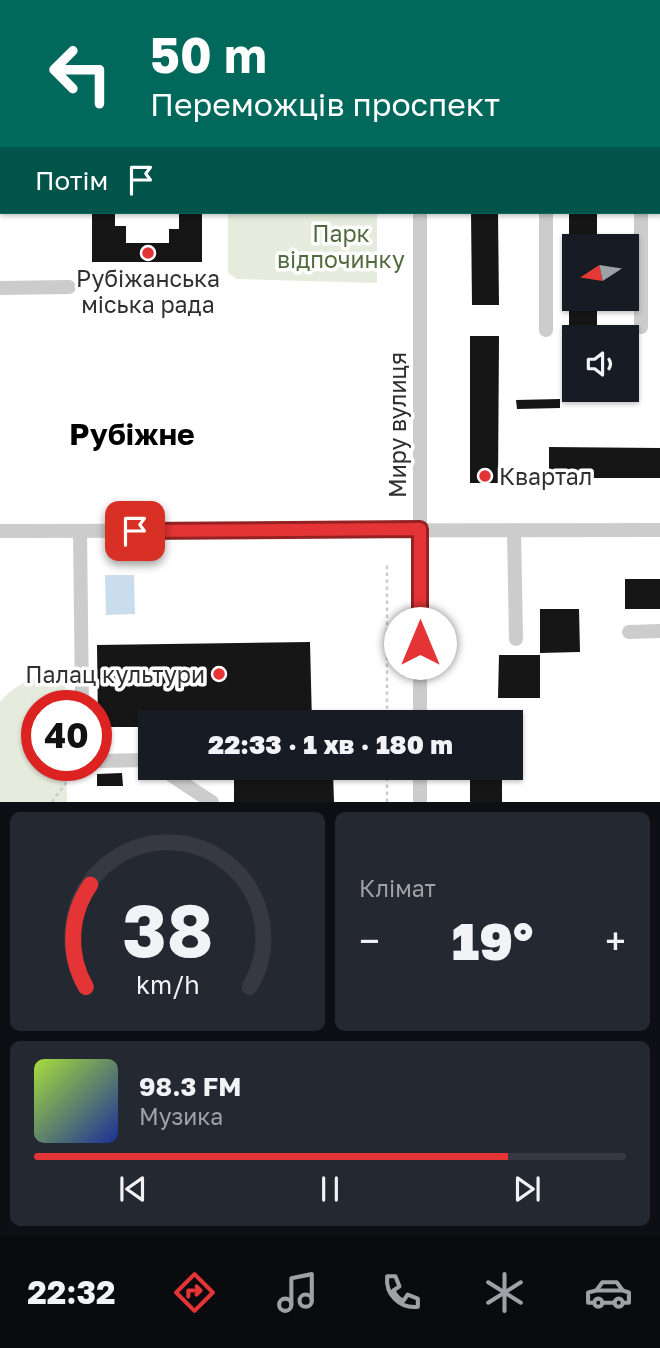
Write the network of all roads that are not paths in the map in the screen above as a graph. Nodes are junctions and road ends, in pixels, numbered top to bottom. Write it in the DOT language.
graph roads {
  1 [pos="419,214"];
  2 [pos="546,214"];
  3 [pos="641,214"];
  4 [pos="69,287"];
  5 [pos="0,288"];
  6 [pos="640,327"];
  7 [pos="546,330"];
  8 [pos="420,529"];
  9 [pos="514,530"];
  10 [pos="660,530"];
  11 [pos="0,531"];
  12 [pos="80,531"];
  13 [pos="660,631"];
  14 [pos="629,632"];
  15 [pos="516,639"];
  16 [pos="82,690"];
  17 [pos="420,710"];
  18 [pos="138,760"];
  19 [pos="112,761"];
  20 [pos="178,780"];
  21 [pos="420,780"];
  22 [pos="212,802"];
  23 [pos="420,802"];
  1 -- 8 [label="street, Миру вулиця"];
  2 -- 7 [label="street"];
  3 -- 6 [label="street"];
  4 -- 5 [label="street"];
  8 -- 9 [label="street"];
  8 -- 12 [label="street"];
  8 -- 17 [label="street, Миру вулиця"];
  9 -- 10 [label="street"];
  9 -- 15 [label="street"];
  11 -- 12 [label="street"];
  12 -- 16 [label="street"];
  13 -- 14 [label="street"];
  18 -- 19 [label="street"];
  20 -- 22 [label="street"];
  21 -- 23 [label="street"];
}
